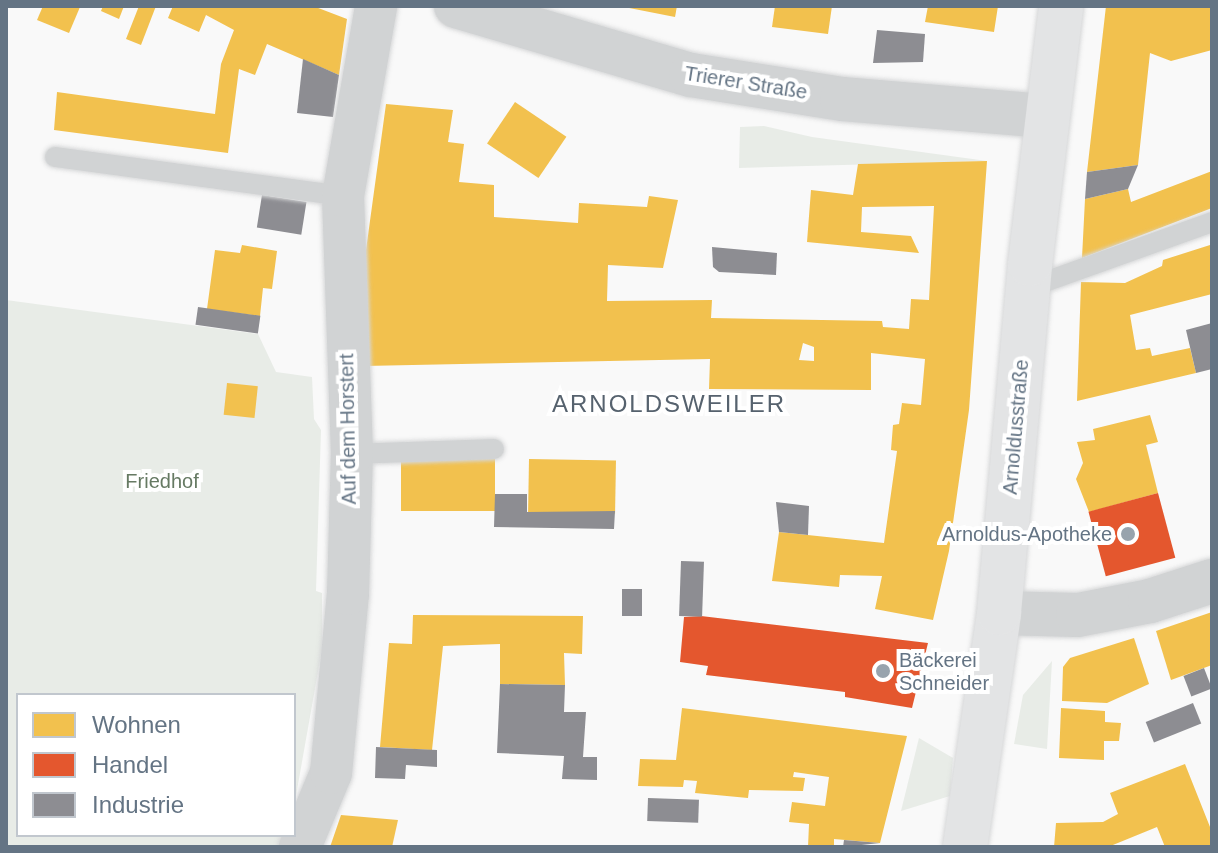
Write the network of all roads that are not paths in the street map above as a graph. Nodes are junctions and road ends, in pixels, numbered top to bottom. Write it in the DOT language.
graph roads {
  1 [pos="376,6"];
  2 [pos="456,6"];
  3 [pos="1061,6"];
  4 [pos="1046,116"];
  5 [pos="55,157"];
  6 [pos="343,196"];
  7 [pos="1212,222"];
  8 [pos="1028,288"];
  9 [pos="494,449"];
  10 [pos="352,454"];
  11 [pos="1212,581"];
  12 [pos="999,613"];
  13 [pos="300,847"];
  14 [pos="965,847"];
  1 -- 6 [label="street, Auf dem Horstert"];
  2 -- 4 [label="street, Trierer Straße"];
  3 -- 4 [label="main road, Arnoldusstraße"];
  4 -- 8 [label="main road, Arnoldusstraße"];
  5 -- 6 [label="lane"];
  6 -- 10 [label="street, Auf dem Horstert"];
  7 -- 8 [label="lane"];
  8 -- 12 [label="main road, Arnoldusstraße"];
  9 -- 10 [label="lane"];
  10 -- 13 [label="street, Auf dem Horstert"];
  11 -- 12 [label="street"];
  12 -- 14 [label="main road, Arnoldusstraße"];
}
